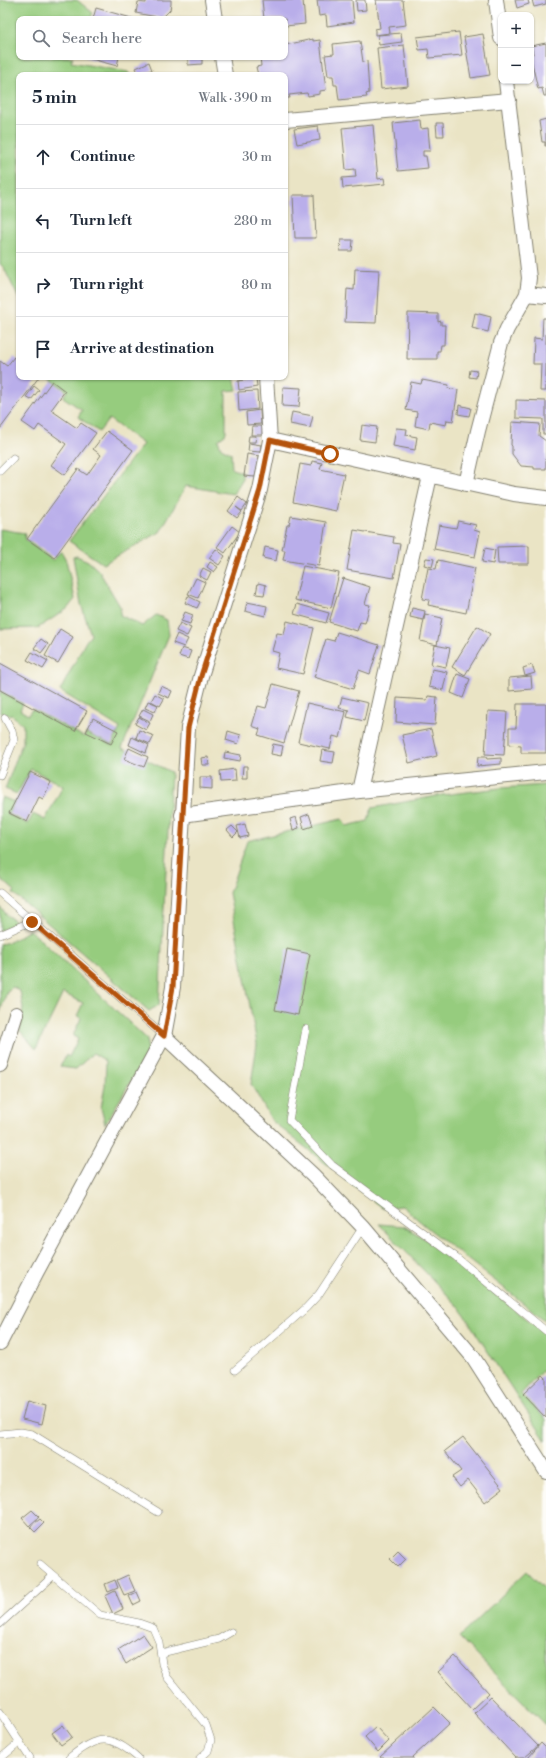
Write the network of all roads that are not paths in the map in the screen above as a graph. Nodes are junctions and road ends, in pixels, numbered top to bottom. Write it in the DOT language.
graph roads {
  1 [pos="212,0"];
  2 [pos="496,0"];
  3 [pos="498,15"];
  4 [pos="215,16"];
  5 [pos="222,60"];
  6 [pos="224,72"];
  7 [pos="506,84"];
  8 [pos="509,100"];
  9 [pos="288,120"];
  10 [pos="527,294"];
  11 [pos="546,296"];
  12 [pos="266,380"];
  13 [pos="270,440"];
  14 [pos="13,458"];
  15 [pos="0,471"];
  16 [pos="430,476"];
  17 [pos="466,484"];
  18 [pos="546,498"];
  19 [pos="5,718"];
  20 [pos="546,772"];
  21 [pos="0,775"];
  22 [pos="359,792"];
  23 [pos="182,815"];
  24 [pos="0,893"];
  25 [pos="32,922"];
  26 [pos="0,935"];
  27 [pos="16,1014"];
  28 [pos="306,1029"];
  29 [pos="164,1036"];
  30 [pos="0,1065"];
  31 [pos="363,1227"];
  32 [pos="546,1331"];
  33 [pos="0,1343"];
  34 [pos="235,1370"];
  35 [pos="0,1434"];
  36 [pos="546,1471"];
  37 [pos="158,1512"];
  38 [pos="40,1564"];
  39 [pos="53,1576"];
  40 [pos="0,1624"];
  41 [pos="231,1632"];
  42 [pos="161,1653"];
  43 [pos="0,1712"];
  44 [pos="20,1742"];
  45 [pos="1,1758"];
  46 [pos="30,1758"];
  47 [pos="69,1758"];
  48 [pos="138,1758"];
  49 [pos="200,1758"];
  1 -- 4 [label="street"];
  2 -- 3 [label="street"];
  5 -- 6 [label="street"];
  7 -- 8 [label="street"];
  8 -- 9 [label="street"];
  8 -- 10 [label="street"];
  10 -- 11 [label="street"];
  10 -- 17 [label="street"];
  12 -- 13 [label="street"];
  13 -- 16 [label="street"];
  13 -- 23 [label="street"];
  14 -- 15 [label="lane"];
  16 -- 17 [label="street"];
  16 -- 22 [label="street"];
  17 -- 18 [label="street"];
  19 -- 21 [label="lane"];
  20 -- 22 [label="street"];
  22 -- 23 [label="street"];
  23 -- 29 [label="street"];
  24 -- 25 [label="lane"];
  25 -- 26 [label="lane"];
  25 -- 29 [label="lane"];
  27 -- 30 [label="street"];
  28 -- 32 [label="lane"];
  29 -- 31 [label="street"];
  29 -- 33 [label="street"];
  31 -- 34 [label="lane"];
  31 -- 36 [label="street"];
  35 -- 37 [label="lane"];
  38 -- 39 [label="lane"];
  39 -- 40 [label="lane"];
  39 -- 42 [label="lane"];
  41 -- 42 [label="lane"];
  42 -- 49 [label="lane"];
  43 -- 44 [label="lane"];
  44 -- 45 [label="lane"];
  44 -- 46 [label="lane"];
  47 -- 48 [label="lane"];
}
